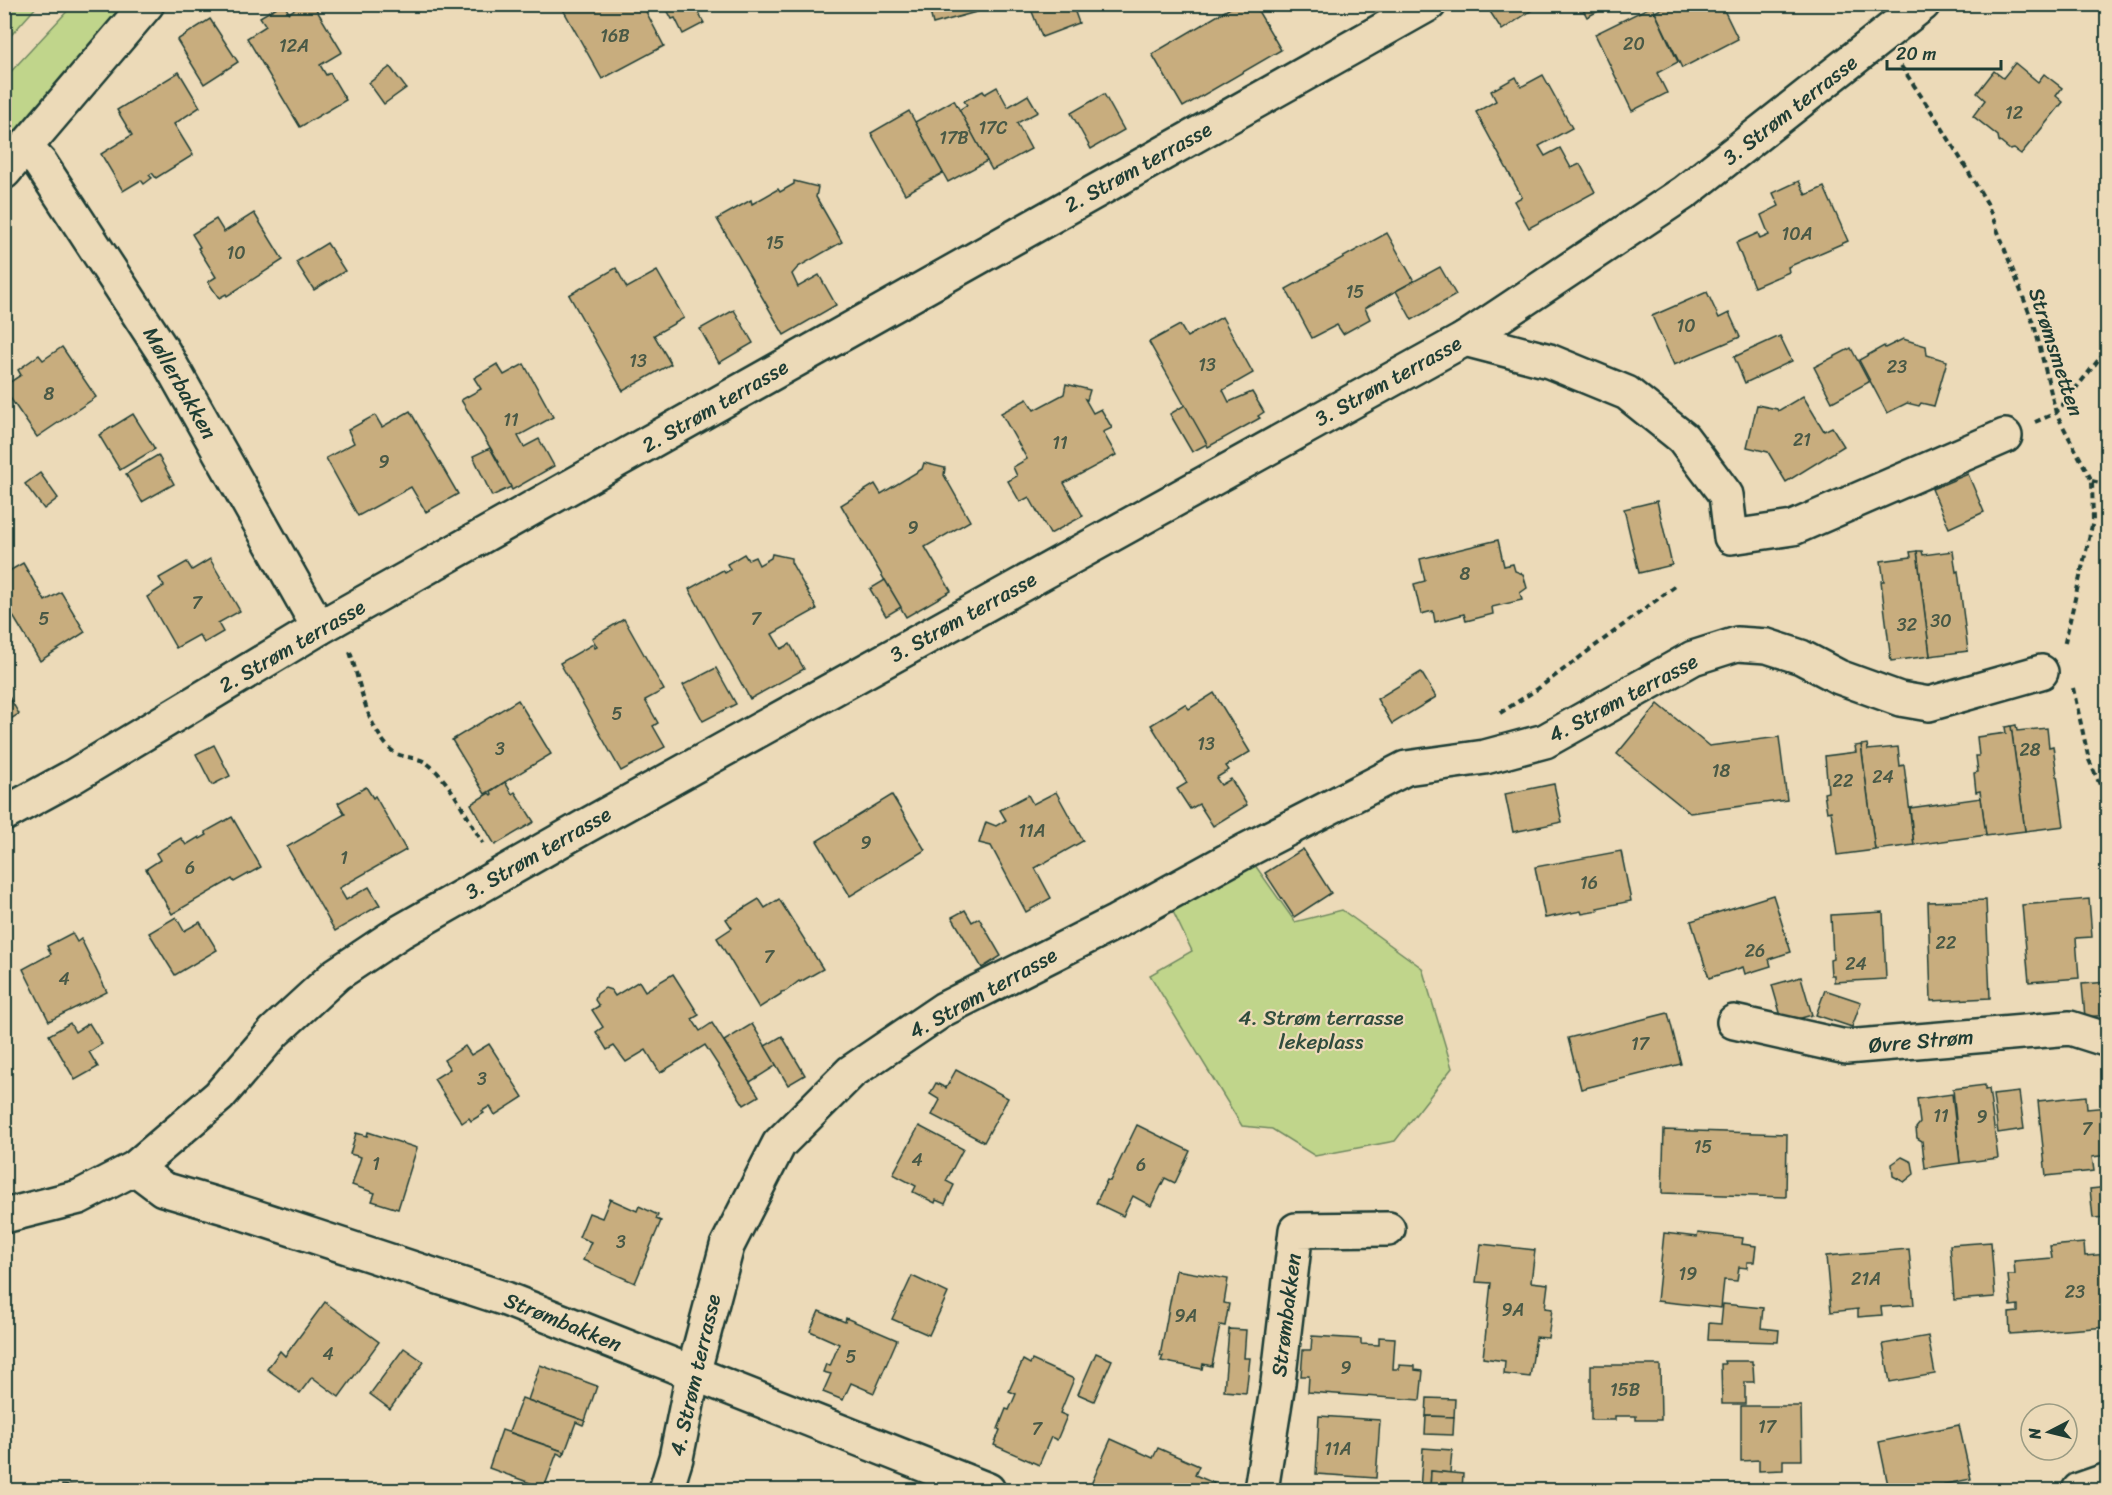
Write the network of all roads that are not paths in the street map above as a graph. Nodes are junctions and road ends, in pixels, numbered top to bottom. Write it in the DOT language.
graph roads {
  1 [pos="147,4"];
  2 [pos="1429,4"];
  3 [pos="1923,4"];
  4 [pos="26,148"];
  5 [pos="4,172"];
  6 [pos="1465,339"];
  7 [pos="2005,436"];
  8 [pos="319,628"];
  9 [pos="2060,670"];
  10 [pos="4,814"];
  11 [pos="1734,1022"];
  12 [pos="2108,1040"];
  13 [pos="135,1168"];
  14 [pos="4,1216"];
  15 [pos="1388,1229"];
  16 [pos="693,1374"];
  17 [pos="2108,1480"];
  18 [pos="666,1491"];
  19 [pos="988,1491"];
  20 [pos="1261,1491"];
  21 [pos="2079,1491"];
  1 -- 4 [label="street"];
  2 -- 8 [label="street, 2. Strøm terrasse"];
  3 -- 6 [label="street, 3. Strøm terrasse"];
  4 -- 5 [label="street"];
  4 -- 8 [label="street, Møllerbakken"];
  6 -- 7 [label="street"];
  6 -- 13 [label="street, 3. Strøm terrasse"];
  8 -- 10 [label="street, 2. Strøm terrasse"];
  9 -- 16 [label="street, 4. Strøm terrasse"];
  11 -- 12 [label="street, Øvre Strøm"];
  13 -- 14 [label="street, 3. Strøm terrasse"];
  13 -- 16 [label="street, Strømbakken"];
  15 -- 20 [label="street, Strømbakken"];
  16 -- 18 [label="street, 4. Strøm terrasse"];
  16 -- 19 [label="street, Strømbakken"];
  17 -- 21 [label="street"];
}
